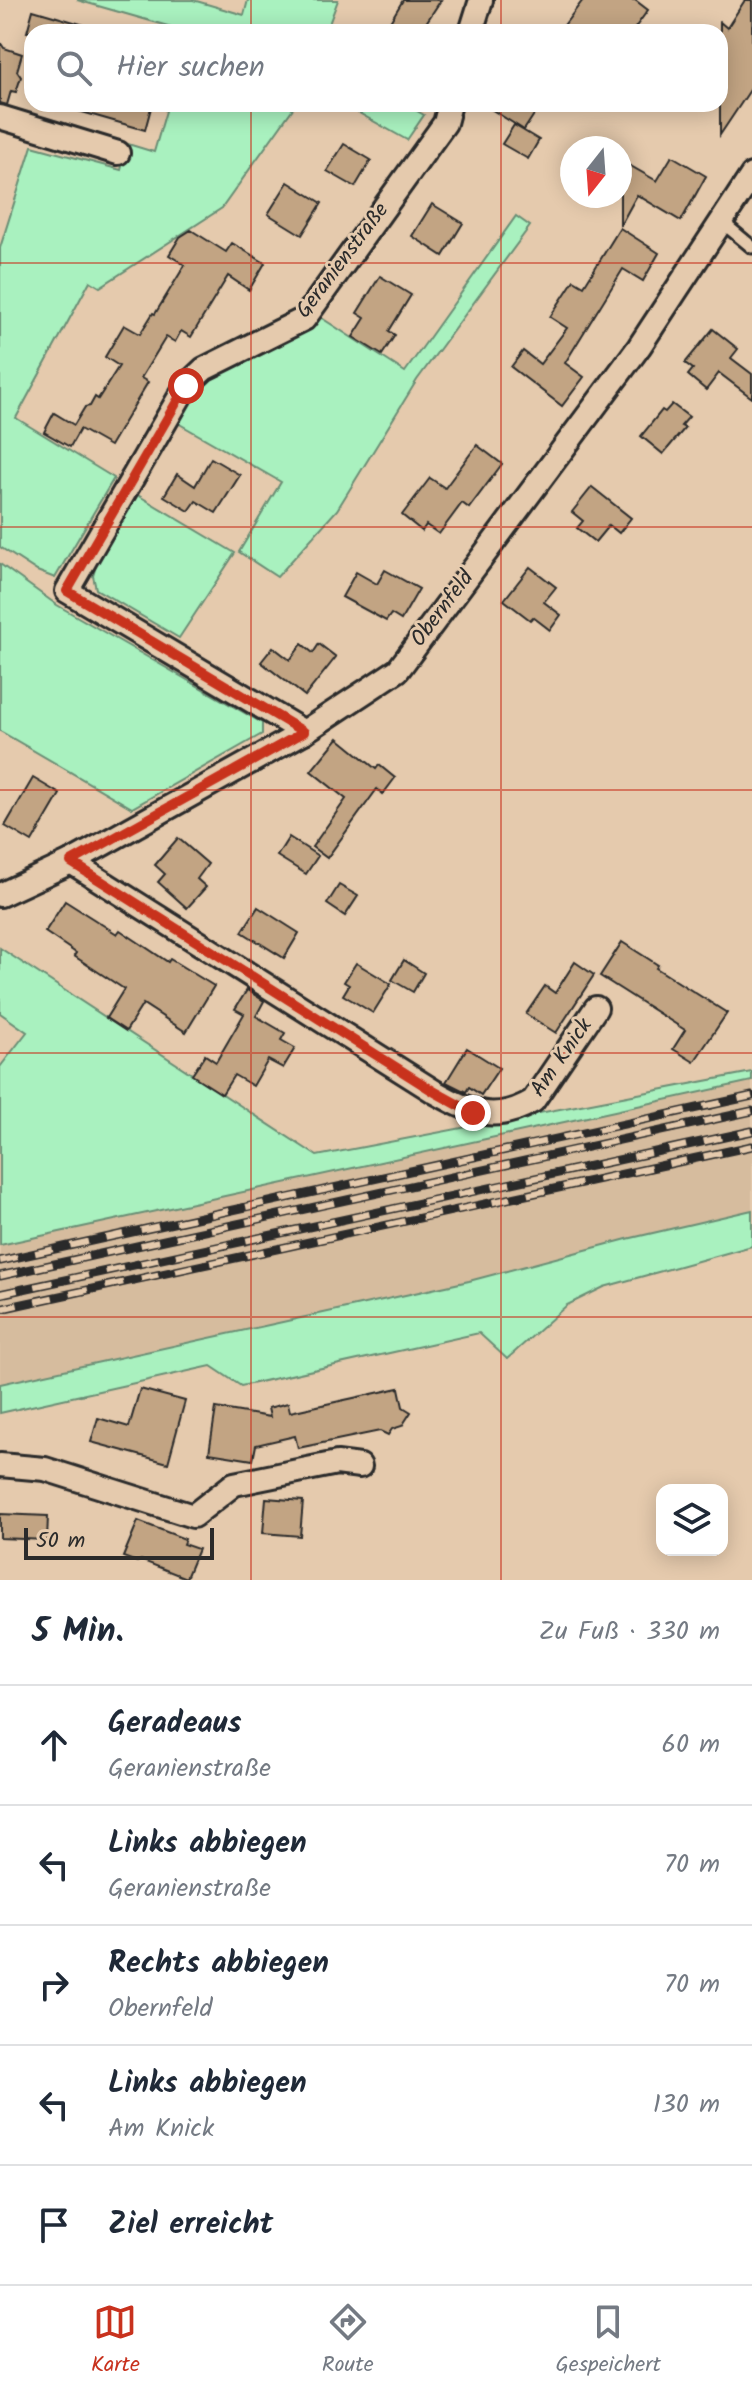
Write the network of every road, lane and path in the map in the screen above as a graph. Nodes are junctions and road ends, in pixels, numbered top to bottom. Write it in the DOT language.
graph roads {
  1 [pos="481,0"];
  2 [pos="474,24"];
  3 [pos="448,112"];
  4 [pos="0,117"];
  5 [pos="118,153"];
  6 [pos="752,175"];
  7 [pos="722,222"];
  8 [pos="752,247"];
  9 [pos="304,732"];
  10 [pos="71,862"];
  11 [pos="0,895"];
  12 [pos="596,1008"];
  13 [pos="0,1465"];
  14 [pos="360,1466"];
  1 -- 2 [label="street"];
  3 -- 9 [label="street, Geranienstraße"];
  4 -- 5 [label="street"];
  6 -- 7 [label="street, Obernfeld"];
  7 -- 8 [label="lane"];
  7 -- 9 [label="street, Obernfeld"];
  9 -- 10 [label="street, Obernfeld"];
  10 -- 11 [label="street, Obernfeld"];
  10 -- 12 [label="street, Am Knick"];
  13 -- 14 [label="street"];
}
